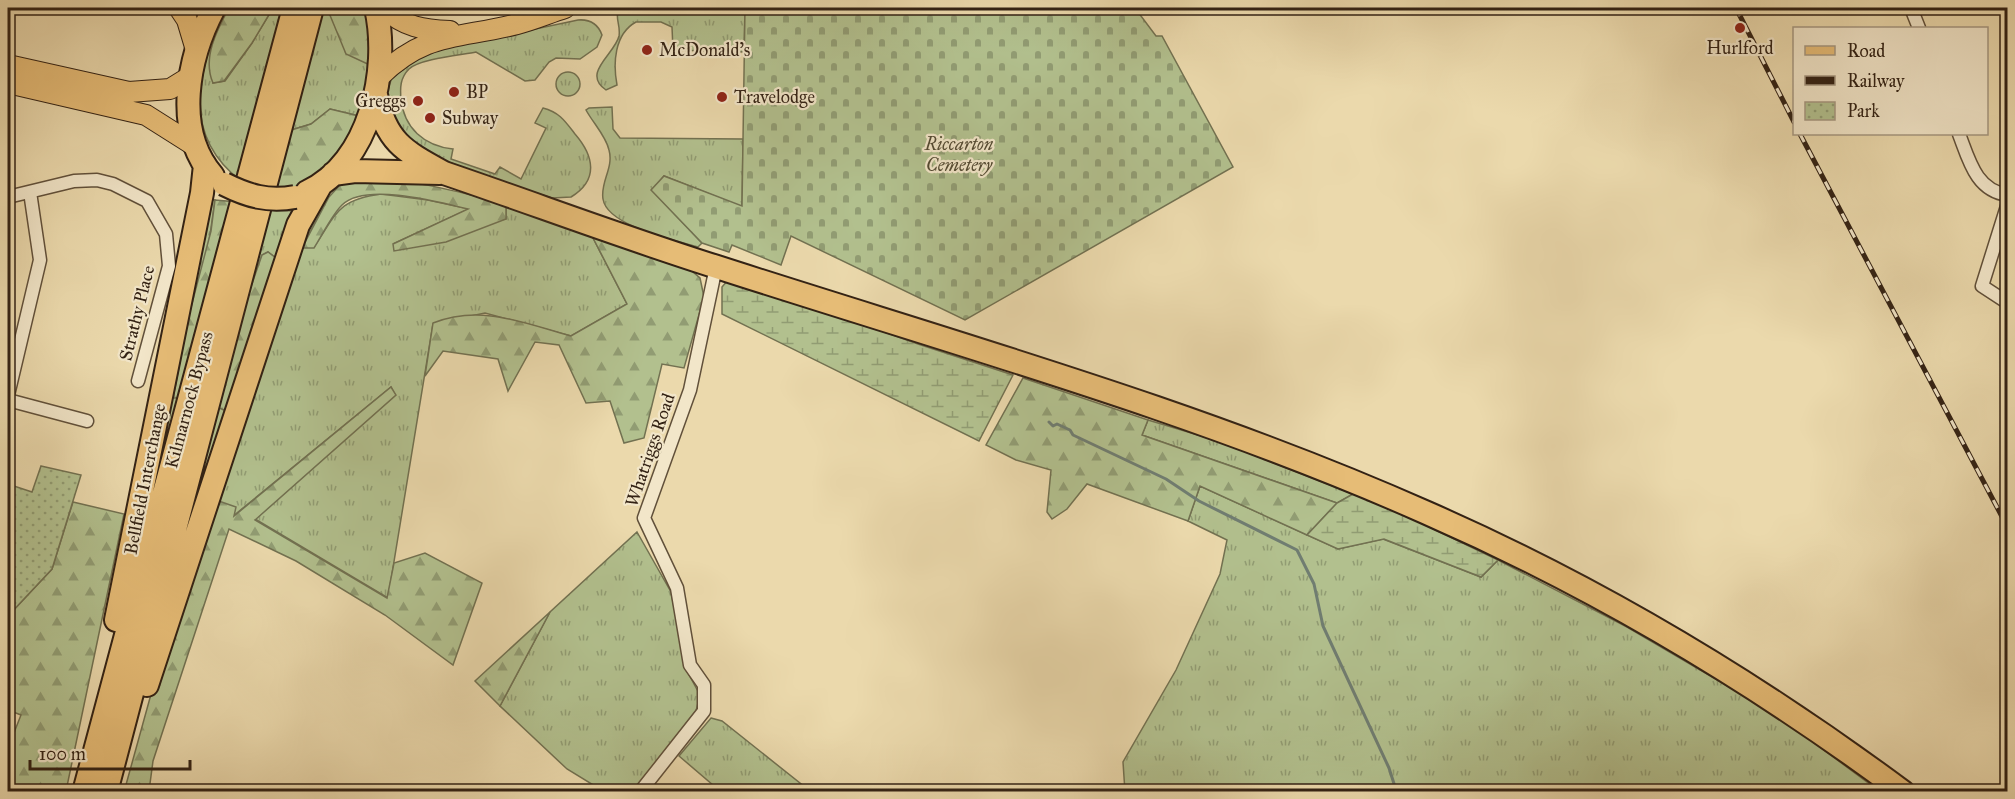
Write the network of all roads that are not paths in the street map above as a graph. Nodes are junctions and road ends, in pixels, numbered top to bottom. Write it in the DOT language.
graph roads {
  1 [pos="179,8"];
  2 [pos="214,8"];
  3 [pos="294,8"];
  4 [pos="312,8"];
  5 [pos="376,8"];
  6 [pos="384,8"];
  7 [pos="566,8"];
  8 [pos="1911,8"];
  9 [pos="1919,27"];
  10 [pos="473,31"];
  11 [pos="196,50"];
  12 [pos="8,66"];
  13 [pos="191,76"];
  14 [pos="8,83"];
  15 [pos="378,86"];
  16 [pos="1959,135"];
  17 [pos="200,155"];
  18 [pos="444,174"];
  19 [pos="327,180"];
  20 [pos="30,192"];
  21 [pos="2007,195"];
  22 [pos="8,197"];
  23 [pos="2007,203"];
  24 [pos="716,267"];
  25 [pos="2007,303"];
  26 [pos="138,381"];
  27 [pos="8,395"];
  28 [pos="8,400"];
  29 [pos="87,421"];
  30 [pos="82,792"];
  31 [pos="106,792"];
  32 [pos="112,792"];
  33 [pos="640,792"];
  34 [pos="1903,792"];
  1 -- 11 [label="main road"];
  2 -- 11 [label="highway, Bellfield Interchange"];
  3 -- 30 [label="highway, Kilmarnock Bypass"];
  4 -- 31 [label="highway, Kilmarnock Bypass"];
  5 -- 15 [label="highway"];
  6 -- 10 [label="main road"];
  7 -- 10 [label="main road"];
  8 -- 9 [label="street"];
  10 -- 15 [label="main road"];
  11 -- 13 [label="highway, Bellfield Interchange"];
  12 -- 13 [label="main road"];
  13 -- 17 [label="highway, Bellfield Interchange"];
  14 -- 17 [label="main road"];
  15 -- 18 [label="highway"];
  15 -- 19 [label="highway"];
  16 -- 21 [label="street"];
  17 -- 19 [label="highway, bridge"];
  17 -- 30 [label="highway, Bellfield Interchange"];
  18 -- 19 [label="highway"];
  18 -- 24 [label="highway"];
  19 -- 32 [label="highway"];
  20 -- 22 [label="street, Strathy Place"];
  20 -- 26 [label="street, Strathy Place"];
  20 -- 27 [label="street"];
  23 -- 25 [label="street"];
  24 -- 33 [label="street, Whatriggs Road"];
  24 -- 34 [label="highway"];
  28 -- 29 [label="street"];
}
